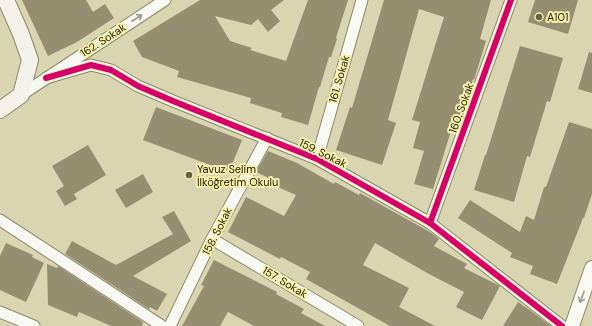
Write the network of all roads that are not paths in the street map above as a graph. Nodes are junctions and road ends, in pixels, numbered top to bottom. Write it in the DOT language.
graph roads {
  1 [pos="6,0"];
  2 [pos="165,0"];
  3 [pos="362,0"];
  4 [pos="511,0"];
  5 [pos="46,78"];
  6 [pos="21,95"];
  7 [pos="0,110"];
  8 [pos="267,138"];
  9 [pos="317,159"];
  10 [pos="0,220"];
  11 [pos="430,223"];
  12 [pos="212,239"];
  13 [pos="592,268"];
  14 [pos="0,312"];
  15 [pos="34,326"];
  16 [pos="162,326"];
  17 [pos="170,326"];
  18 [pos="358,326"];
  19 [pos="562,326"];
  20 [pos="572,326"];
  1 -- 6 [label="main road"];
  5 -- 2 [label="street, 162. Sokak, one-way"];
  3 -- 9 [label="street, 161. Sokak"];
  4 -- 11 [label="street, 160. Sokak"];
  5 -- 6 [label="street, 162. Sokak"];
  5 -- 8 [label="street, 159. Sokak"];
  6 -- 7 [label="main road"];
  8 -- 9 [label="street, 159. Sokak"];
  8 -- 12 [label="street, 158. Sokak"];
  9 -- 11 [label="street, 159. Sokak"];
  10 -- 16 [label="street"];
  11 -- 19 [label="street, 159. Sokak"];
  12 -- 17 [label="street, 158. Sokak"];
  12 -- 18 [label="street, 157. Sokak"];
  13 -- 20 [label="street, one-way"];
  14 -- 15 [label="street"];
}
